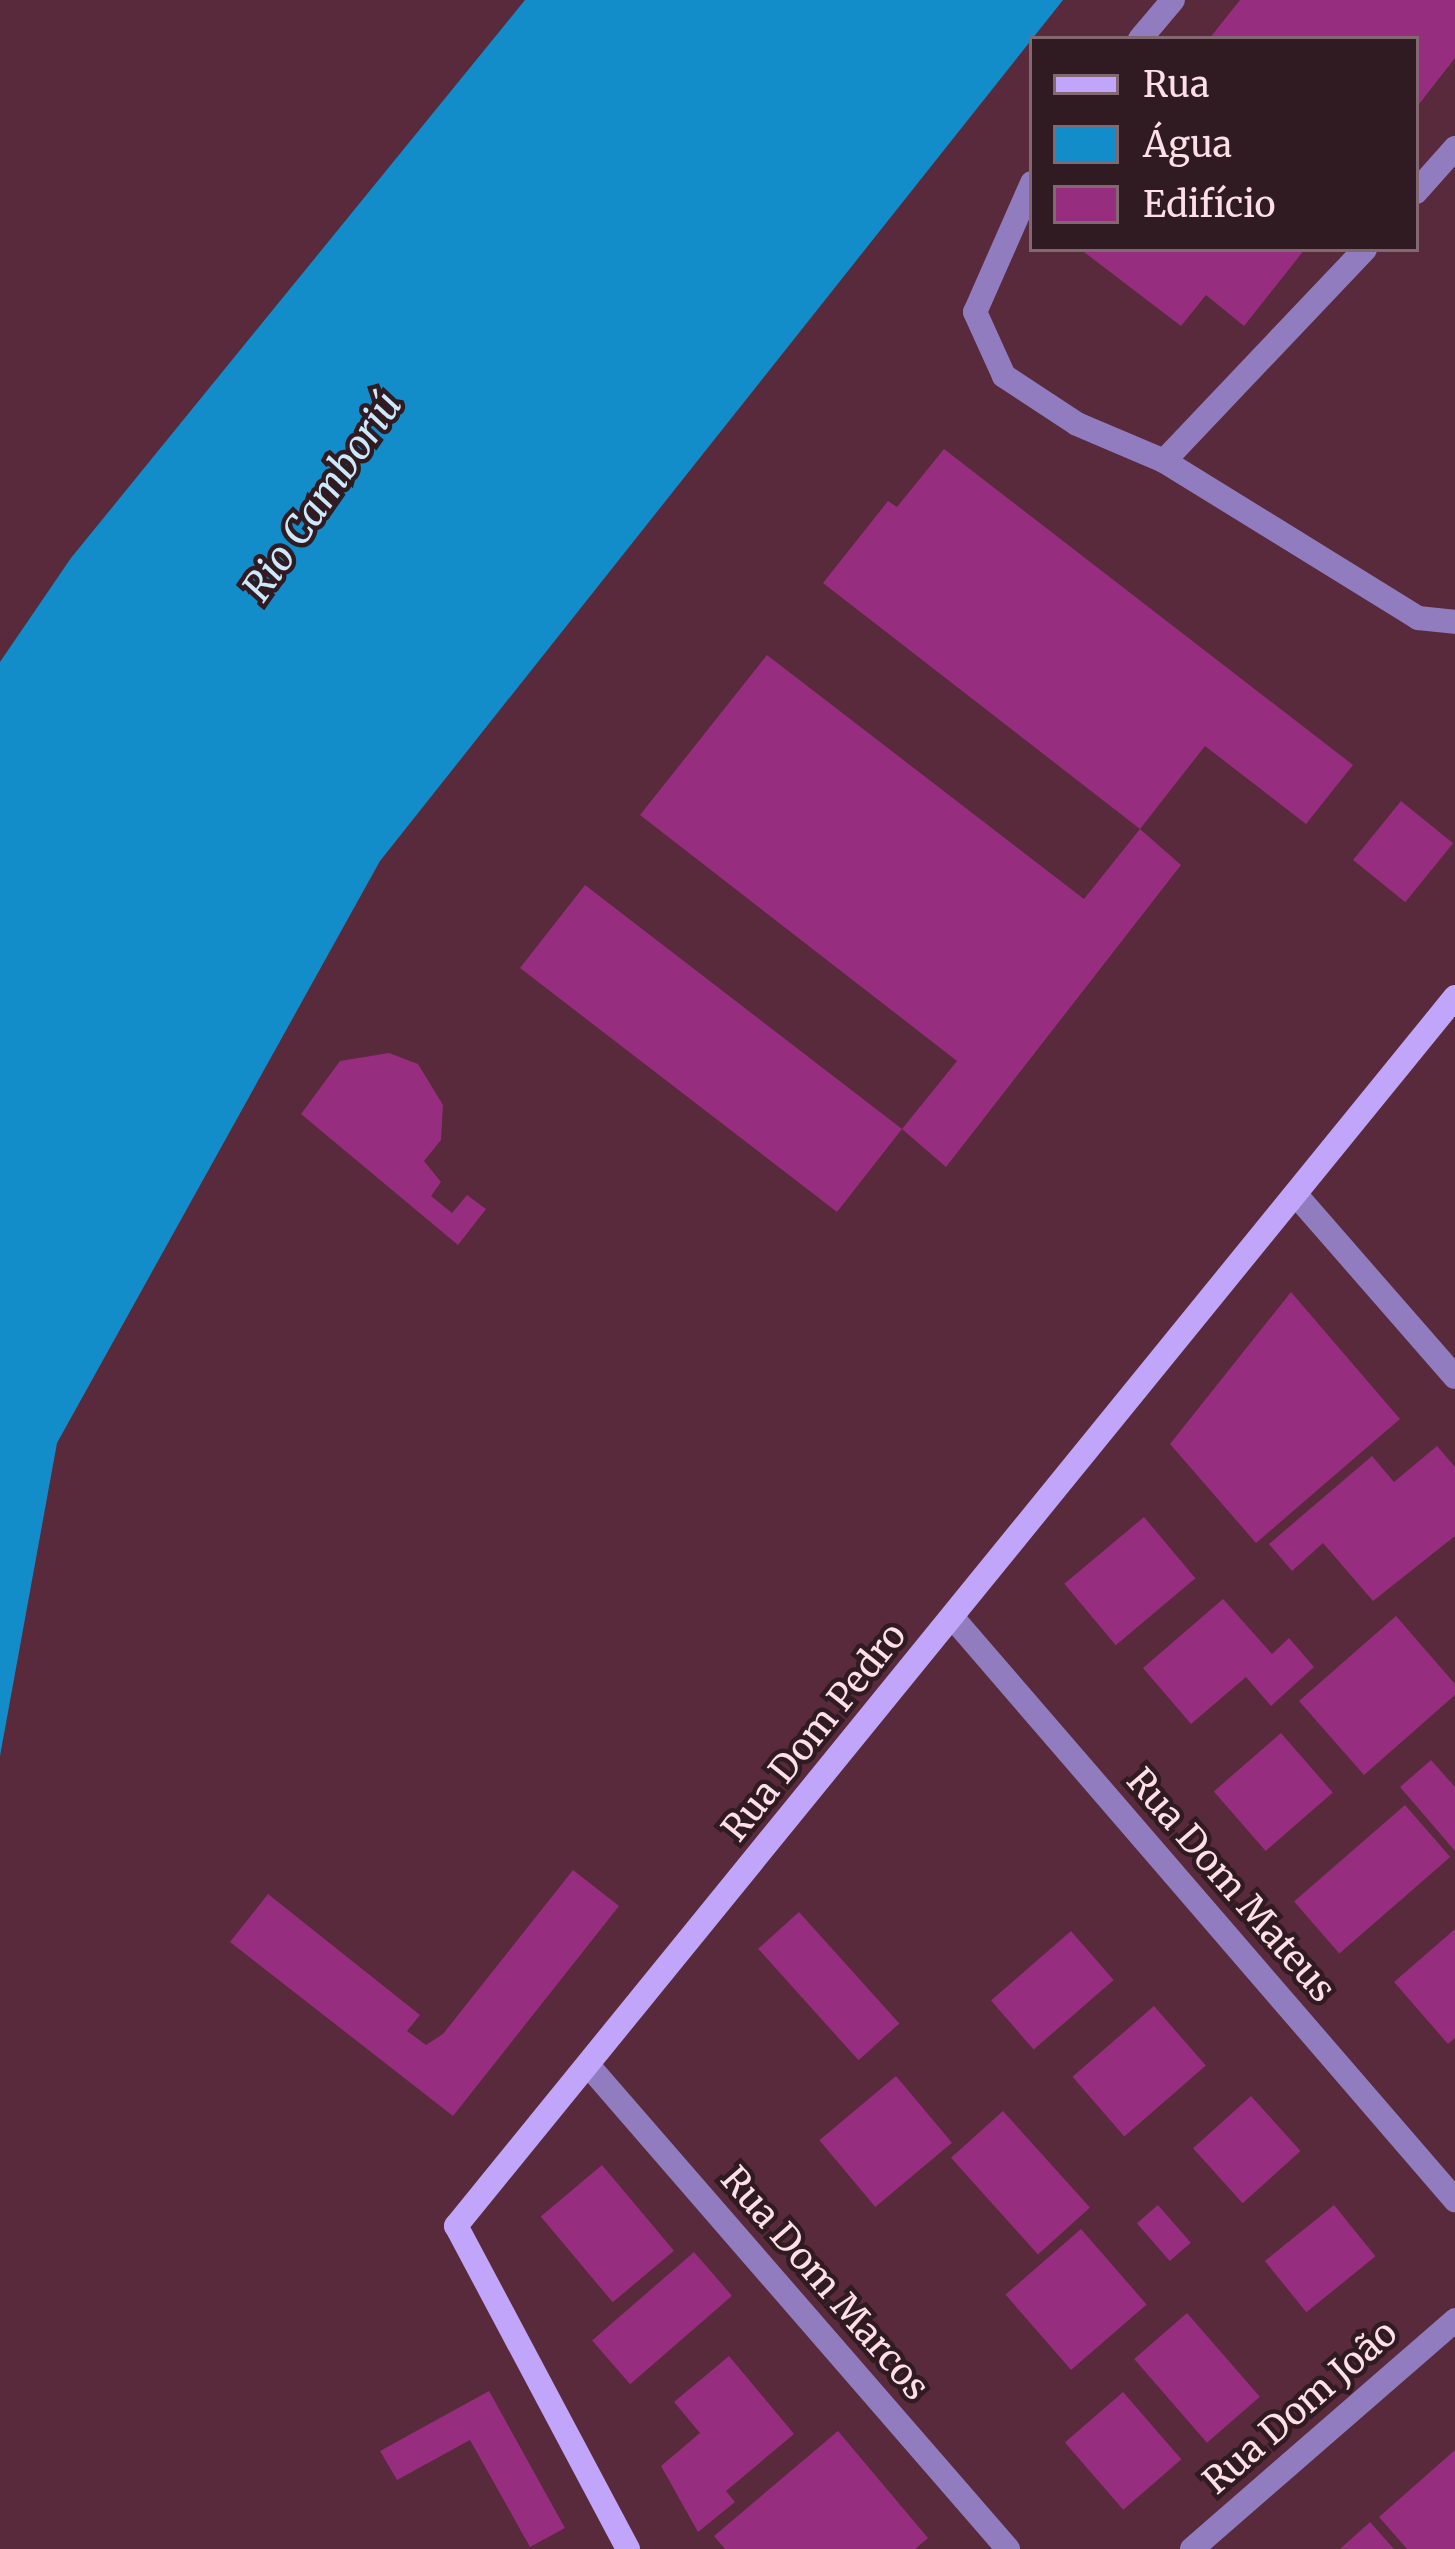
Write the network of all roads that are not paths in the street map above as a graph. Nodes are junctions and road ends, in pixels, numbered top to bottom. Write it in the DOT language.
graph roads {
  1 [pos="1174,0"];
  2 [pos="1143,36"];
  3 [pos="1455,148"];
  4 [pos="1419,189"];
  5 [pos="1029,190"];
  6 [pos="1362,252"];
  7 [pos="1164,461"];
  8 [pos="1455,622"];
  9 [pos="1455,997"];
  10 [pos="1298,1196"];
  11 [pos="1455,1376"];
  12 [pos="953,1618"];
  13 [pos="588,2065"];
  14 [pos="1455,2200"];
  15 [pos="1455,2320"];
  16 [pos="628,2549"];
  17 [pos="1008,2549"];
  18 [pos="1192,2549"];
  1 -- 2 [label="street"];
  3 -- 4 [label="street"];
  5 -- 7 [label="street"];
  6 -- 7 [label="street"];
  7 -- 8 [label="street"];
  9 -- 10 [label="street, Rua Dom Pedro"];
  10 -- 11 [label="street"];
  10 -- 12 [label="street, Rua Dom Pedro"];
  12 -- 13 [label="street, Rua Dom Pedro"];
  12 -- 14 [label="street, Rua Dom Mateus"];
  13 -- 16 [label="street, Rua Dom Pedro"];
  13 -- 17 [label="street, Rua Dom Marcos"];
  15 -- 18 [label="street, Rua Dom João"];
}
